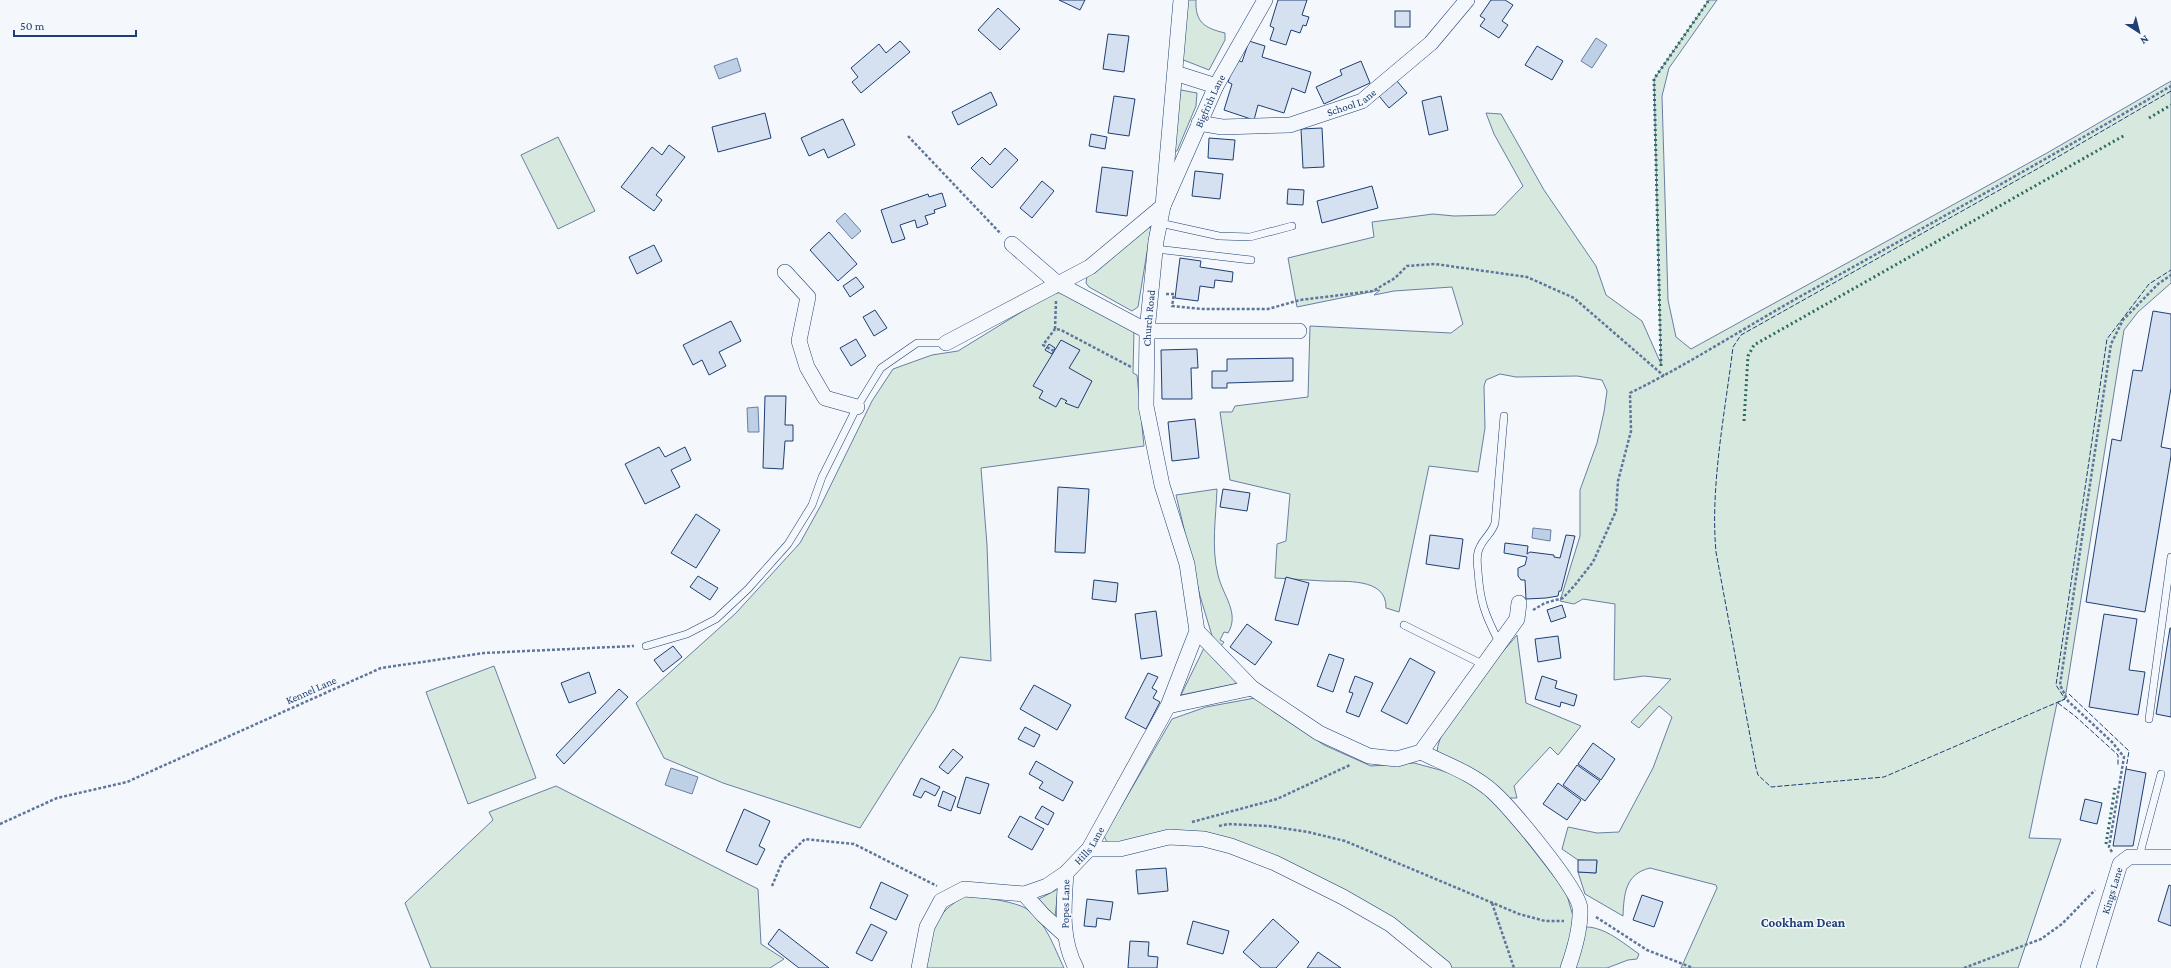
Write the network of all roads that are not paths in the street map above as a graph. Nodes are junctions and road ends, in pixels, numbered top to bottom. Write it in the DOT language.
graph roads {
  1 [pos="1180,0"];
  2 [pos="1265,0"];
  3 [pos="1467,0"];
  4 [pos="1175,73"];
  5 [pos="1216,86"];
  6 [pos="1199,123"];
  7 [pos="1163,206"];
  8 [pos="1160,224"];
  9 [pos="1292,226"];
  10 [pos="1012,244"];
  11 [pos="1156,249"];
  12 [pos="1251,260"];
  13 [pos="785,272"];
  14 [pos="1057,283"];
  15 [pos="1147,331"];
  16 [pos="1299,331"];
  17 [pos="946,343"];
  18 [pos="858,407"];
  19 [pos="1504,416"];
  20 [pos="2171,557"];
  21 [pos="1519,603"];
  22 [pos="1404,625"];
  23 [pos="1197,631"];
  24 [pos="1500,642"];
  25 [pos="646,646"];
  26 [pos="1484,665"];
  27 [pos="1252,688"];
  28 [pos="1168,706"];
  29 [pos="2150,719"];
  30 [pos="1421,752"];
  31 [pos="2161,774"];
  32 [pos="1089,849"];
  33 [pos="2138,857"];
  34 [pos="2171,857"];
  35 [pos="1066,873"];
  36 [pos="1024,894"];
  37 [pos="1065,935"];
  38 [pos="919,968"];
  39 [pos="1076,968"];
  40 [pos="1444,968"];
  41 [pos="1568,968"];
  42 [pos="2088,968"];
  1 -- 4 [label="street, Church Road"];
  2 -- 5 [label="street, Bigfrith Lane"];
  3 -- 6 [label="street, School Lane"];
  4 -- 5 [label="street"];
  4 -- 7 [label="street, Church Road"];
  5 -- 6 [label="street, Bigfrith Lane"];
  6 -- 7 [label="street, Bigfrith Lane"];
  7 -- 8 [label="street, Church Road"];
  7 -- 14 [label="street"];
  8 -- 9 [label="lane"];
  8 -- 11 [label="street, Church Road"];
  10 -- 14 [label="street"];
  11 -- 12 [label="lane"];
  11 -- 15 [label="street, Church Road"];
  13 -- 18 [label="street"];
  14 -- 15 [label="street"];
  14 -- 17 [label="street"];
  15 -- 16 [label="street"];
  15 -- 23 [label="street, Church Road"];
  17 -- 18 [label="lane"];
  18 -- 25 [label="lane"];
  19 -- 24 [label="lane"];
  20 -- 29 [label="lane"];
  21 -- 24 [label="street"];
  22 -- 26 [label="lane"];
  23 -- 27 [label="street"];
  23 -- 28 [label="street, Hills Lane"];
  24 -- 26 [label="street"];
  26 -- 30 [label="street"];
  27 -- 28 [label="street"];
  27 -- 30 [label="street"];
  28 -- 32 [label="street, Hills Lane"];
  30 -- 41 [label="street"];
  31 -- 33 [label="lane"];
  32 -- 35 [label="street, Hills Lane"];
  32 -- 40 [label="street"];
  33 -- 34 [label="street, Kings Lane"];
  33 -- 42 [label="street, Kings Lane"];
  35 -- 36 [label="street, Hills Lane"];
  35 -- 37 [label="street, Popes Lane"];
  36 -- 37 [label="street, Popes Lane"];
  36 -- 38 [label="street, Hills Lane"];
  37 -- 39 [label="street, Popes Lane"];
}
